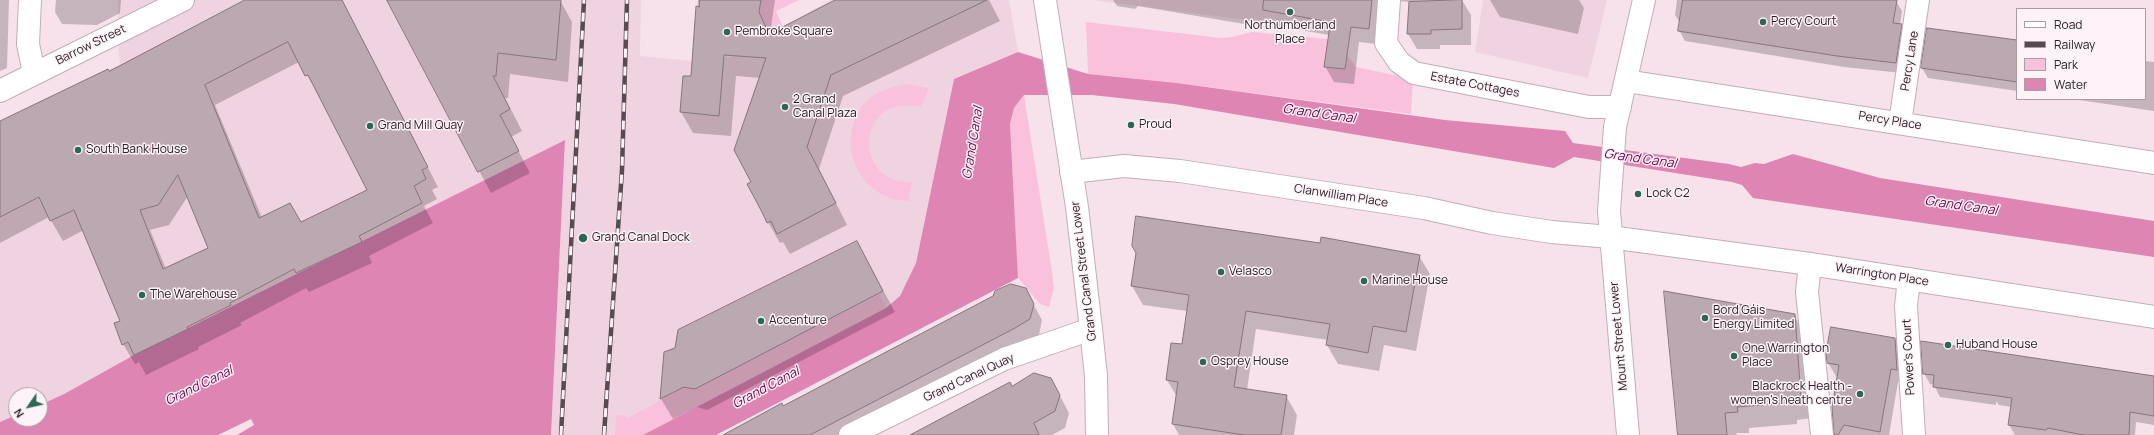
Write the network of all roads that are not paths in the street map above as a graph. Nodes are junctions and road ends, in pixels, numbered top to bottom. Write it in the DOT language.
graph roads {
  1 [pos="30,0"];
  2 [pos="183,0"];
  3 [pos="1389,0"];
  4 [pos="1644,0"];
  5 [pos="1918,0"];
  6 [pos="1046,9"];
  7 [pos="34,73"];
  8 [pos="1626,81"];
  9 [pos="0,91"];
  10 [pos="1617,117"];
  11 [pos="1900,123"];
  12 [pos="2154,163"];
  13 [pos="1071,172"];
  14 [pos="1610,237"];
  15 [pos="1810,264"];
  16 [pos="1908,279"];
  17 [pos="2154,317"];
  18 [pos="1091,329"];
  19 [pos="878,429"];
  20 [pos="850,435"];
  21 [pos="1097,435"];
  22 [pos="1628,435"];
  23 [pos="1822,435"];
  24 [pos="1914,435"];
  1 -- 7 [label="street"];
  2 -- 7 [label="street, Barrow Street"];
  3 -- 10 [label="street, Estate Cottages"];
  4 -- 8 [label="street, Mount Street Lower"];
  5 -- 11 [label="street, Percy Lane"];
  6 -- 13 [label="street, Grand Canal Street Lower"];
  7 -- 9 [label="street, Barrow Street"];
  8 -- 10 [label="street, Mount Street Lower"];
  8 -- 11 [label="street, Percy Place"];
  10 -- 14 [label="street, Mount Street Lower"];
  11 -- 12 [label="street, Percy Place"];
  13 -- 14 [label="street, Clanwilliam Place"];
  13 -- 18 [label="street, Grand Canal Street Lower"];
  14 -- 15 [label="street, Warrington Place"];
  14 -- 22 [label="street, Mount Street Lower"];
  15 -- 16 [label="street, Warrington Place"];
  15 -- 23 [label="street"];
  16 -- 17 [label="street, Warrington Place"];
  16 -- 24 [label="street, Power's Court"];
  18 -- 19 [label="street, Grand Canal Quay"];
  18 -- 21 [label="street, Grand Canal Street Lower"];
  19 -- 20 [label="street, Grand Canal Quay"];
}
